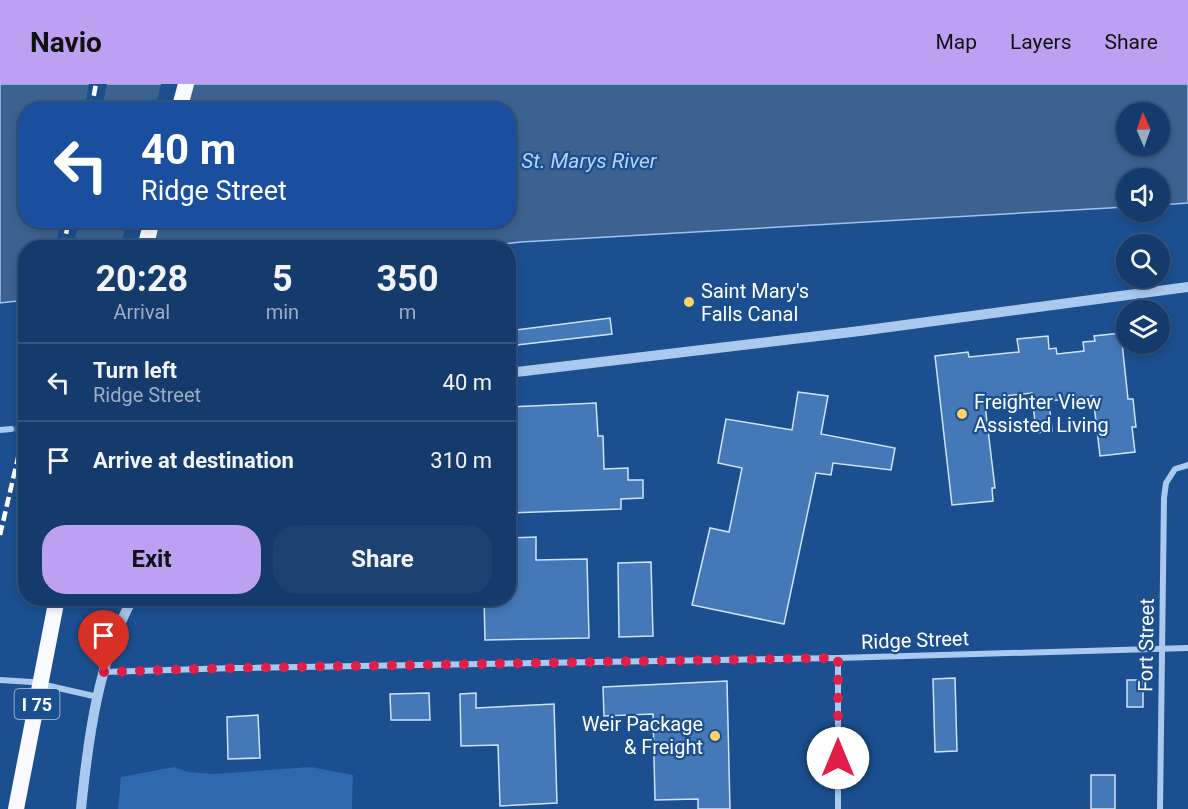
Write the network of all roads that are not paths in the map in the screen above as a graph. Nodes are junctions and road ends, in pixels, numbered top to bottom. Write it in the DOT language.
graph roads {
  1 [pos="186,84"];
  2 [pos="181,102"];
  3 [pos="1188,287"];
  4 [pos="516,372"];
  5 [pos="11,429"];
  6 [pos="0,430"];
  7 [pos="1188,465"];
  8 [pos="55,606"];
  9 [pos="129,606"];
  10 [pos="1188,648"];
  11 [pos="1163,649"];
  12 [pos="838,658"];
  13 [pos="104,672"];
  14 [pos="0,680"];
  15 [pos="99,697"];
  16 [pos="16,809"];
  17 [pos="81,809"];
  18 [pos="838,809"];
  19 [pos="1160,809"];
  1 -- 2 [label="highway"];
  3 -- 4 [label="street"];
  5 -- 6 [label="street"];
  7 -- 11 [label="street, Fort Street"];
  8 -- 16 [label="highway, I 75, bridge"];
  9 -- 13 [label="street"];
  10 -- 11 [label="street, Ridge Street"];
  11 -- 12 [label="street, Ridge Street"];
  11 -- 19 [label="street, Fort Street"];
  12 -- 13 [label="street, Ridge Street"];
  12 -- 18 [label="street"];
  13 -- 15 [label="street"];
  14 -- 15 [label="street"];
  15 -- 17 [label="street"];
}
